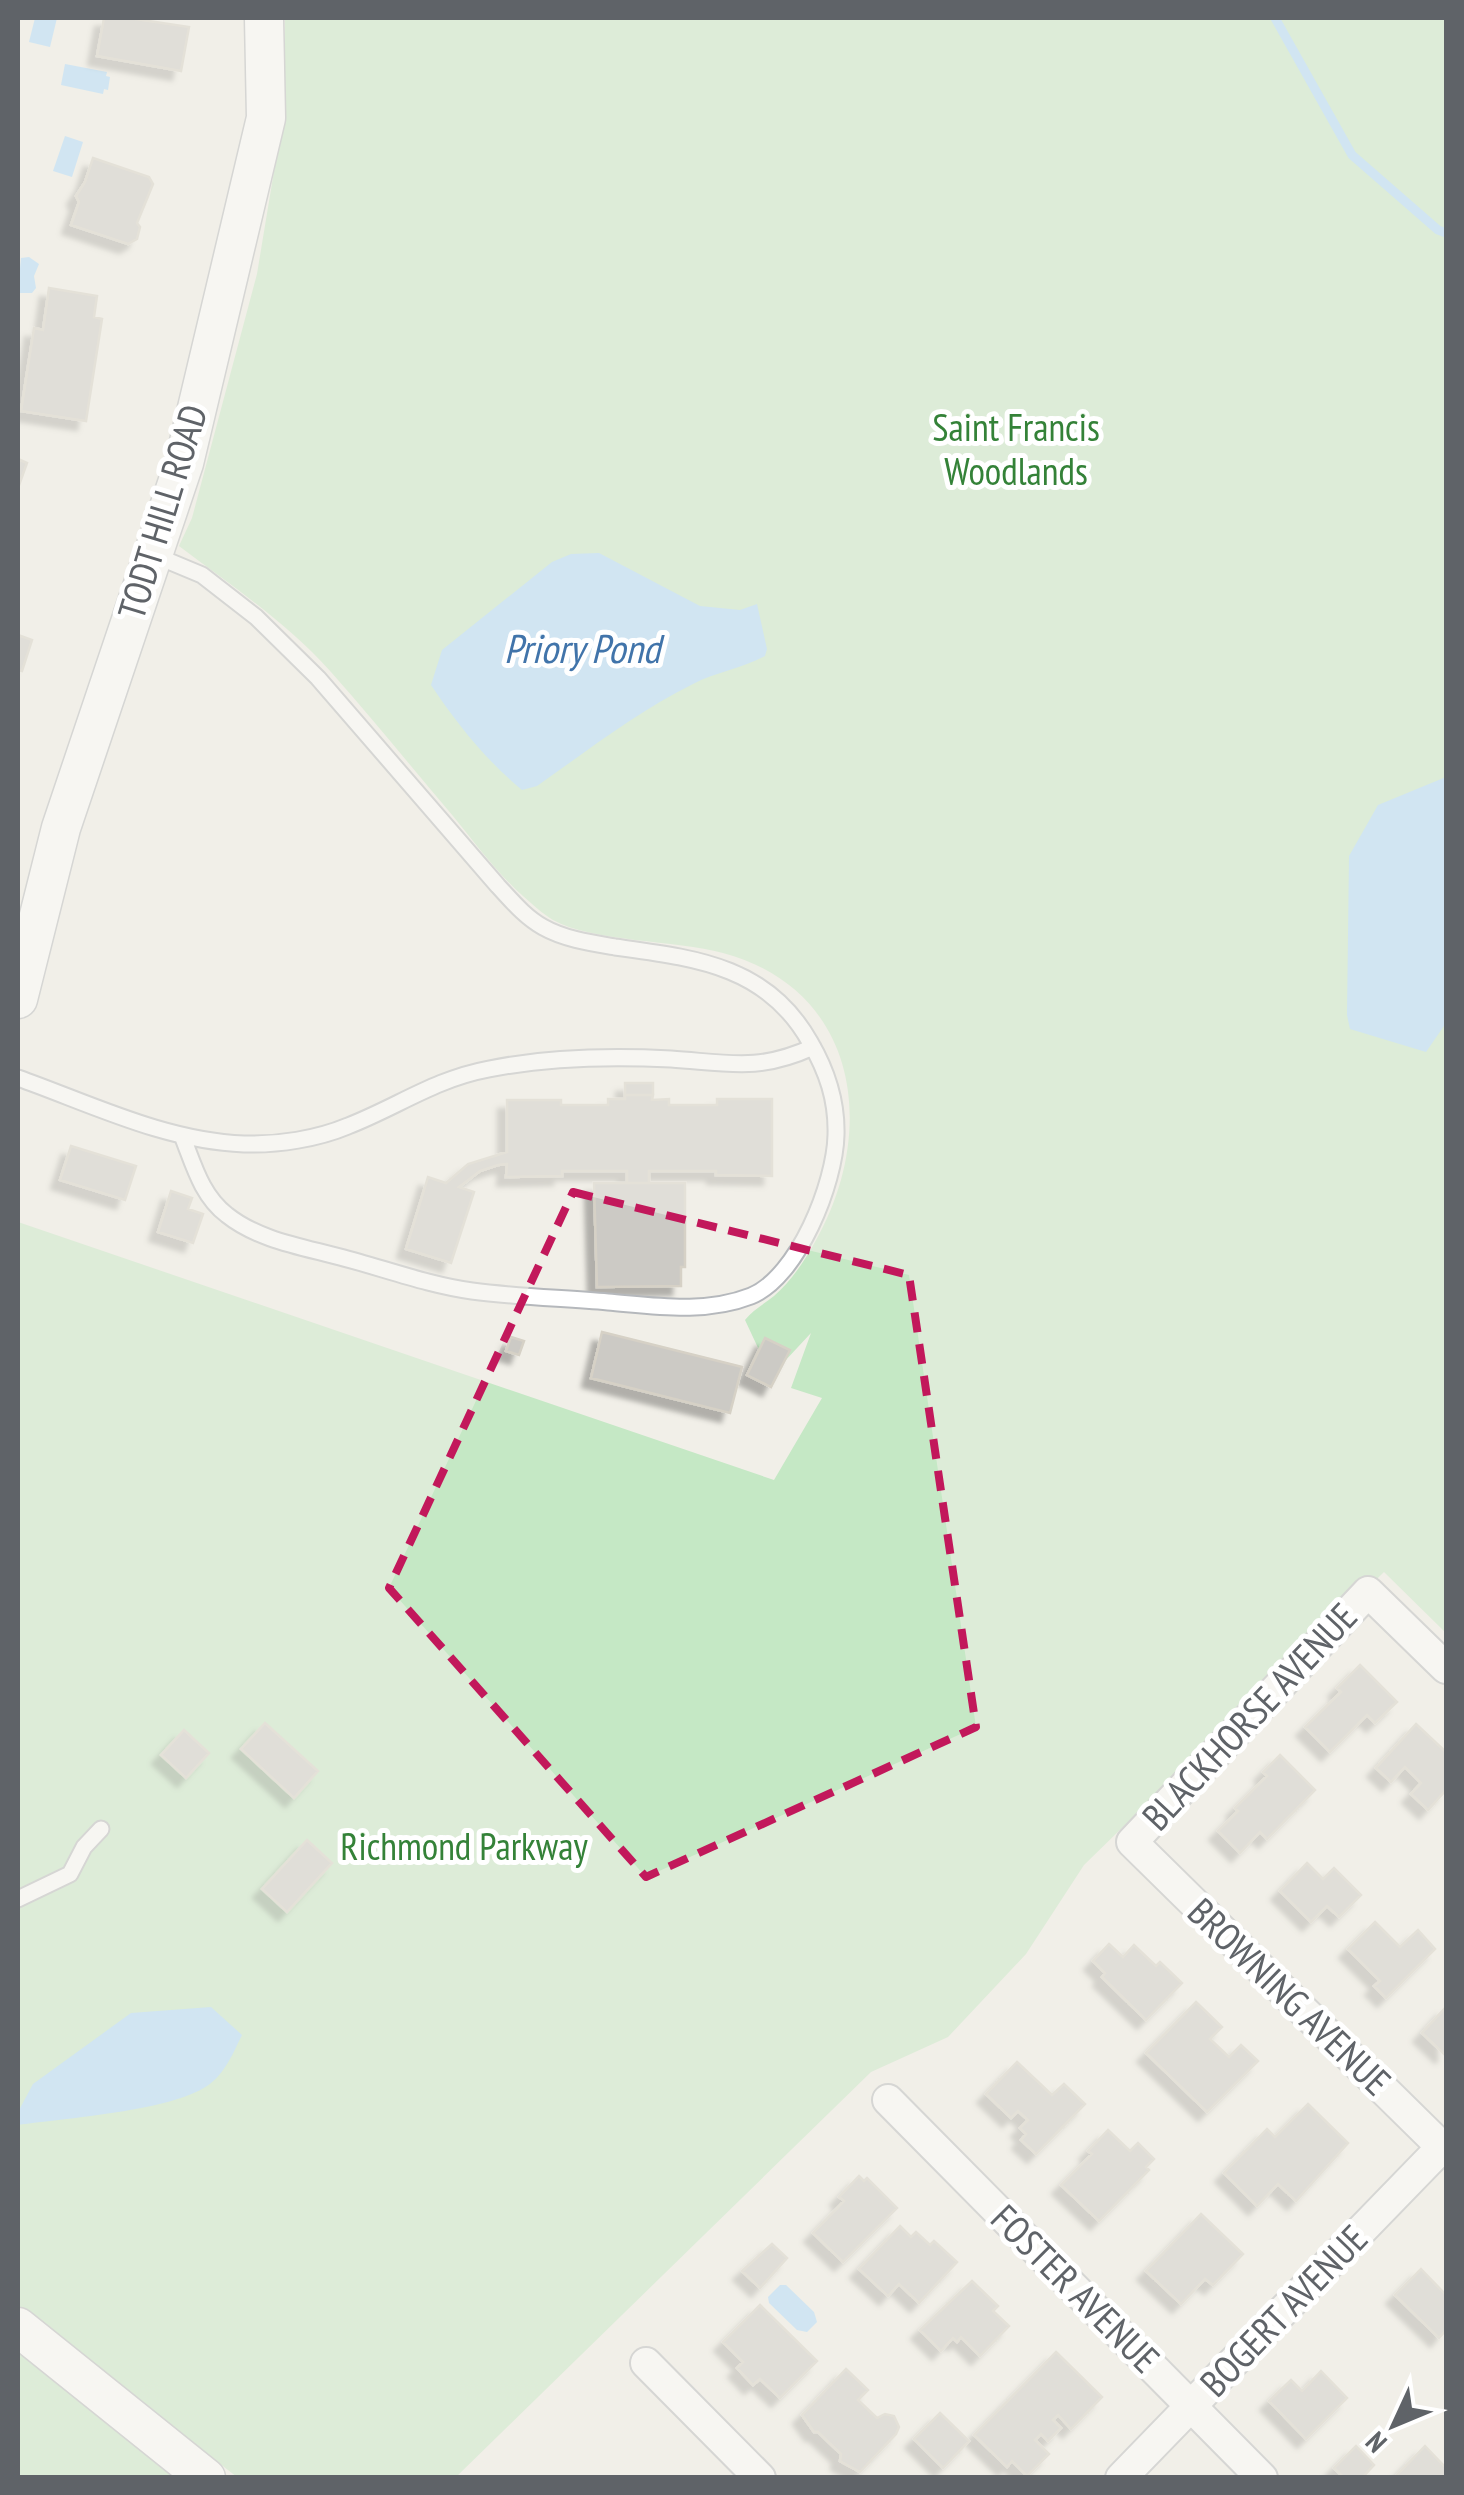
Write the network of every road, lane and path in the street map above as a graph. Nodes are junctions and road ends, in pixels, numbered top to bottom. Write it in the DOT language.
graph roads {
  1 [pos="264,18"];
  2 [pos="154,556"];
  3 [pos="20,980"];
  4 [pos="813,1047"];
  5 [pos="18,1078"];
  6 [pos="184,1138"];
  7 [pos="1446,1668"];
  8 [pos="101,1830"];
  9 [pos="1132,1842"];
  10 [pos="18,1899"];
  11 [pos="888,2100"];
  12 [pos="1445,2147"];
  13 [pos="18,2327"];
  14 [pos="646,2363"];
  15 [pos="1191,2406"];
  16 [pos="206,2478"];
  17 [pos="760,2478"];
  18 [pos="1121,2478"];
  19 [pos="1262,2478"];
  1 -- 2 [label="street, TODT HILL ROAD"];
  2 -- 3 [label="street, TODT HILL ROAD"];
  2 -- 4 [label="lane"];
  4 -- 6 [label="lane"];
  4 -- 6 [label="lane"];
  5 -- 6 [label="lane"];
  7 -- 9 [label="street, BLACKHORSE AVENUE"];
  8 -- 10 [label="lane"];
  9 -- 12 [label="street, BROWNING AVENUE"];
  11 -- 15 [label="street, FOSTER AVENUE"];
  12 -- 15 [label="street, BOGERT AVENUE"];
  13 -- 16 [label="street"];
  14 -- 17 [label="street"];
  15 -- 18 [label="street, BOGERT AVENUE"];
  15 -- 19 [label="street, FOSTER AVENUE"];
}
